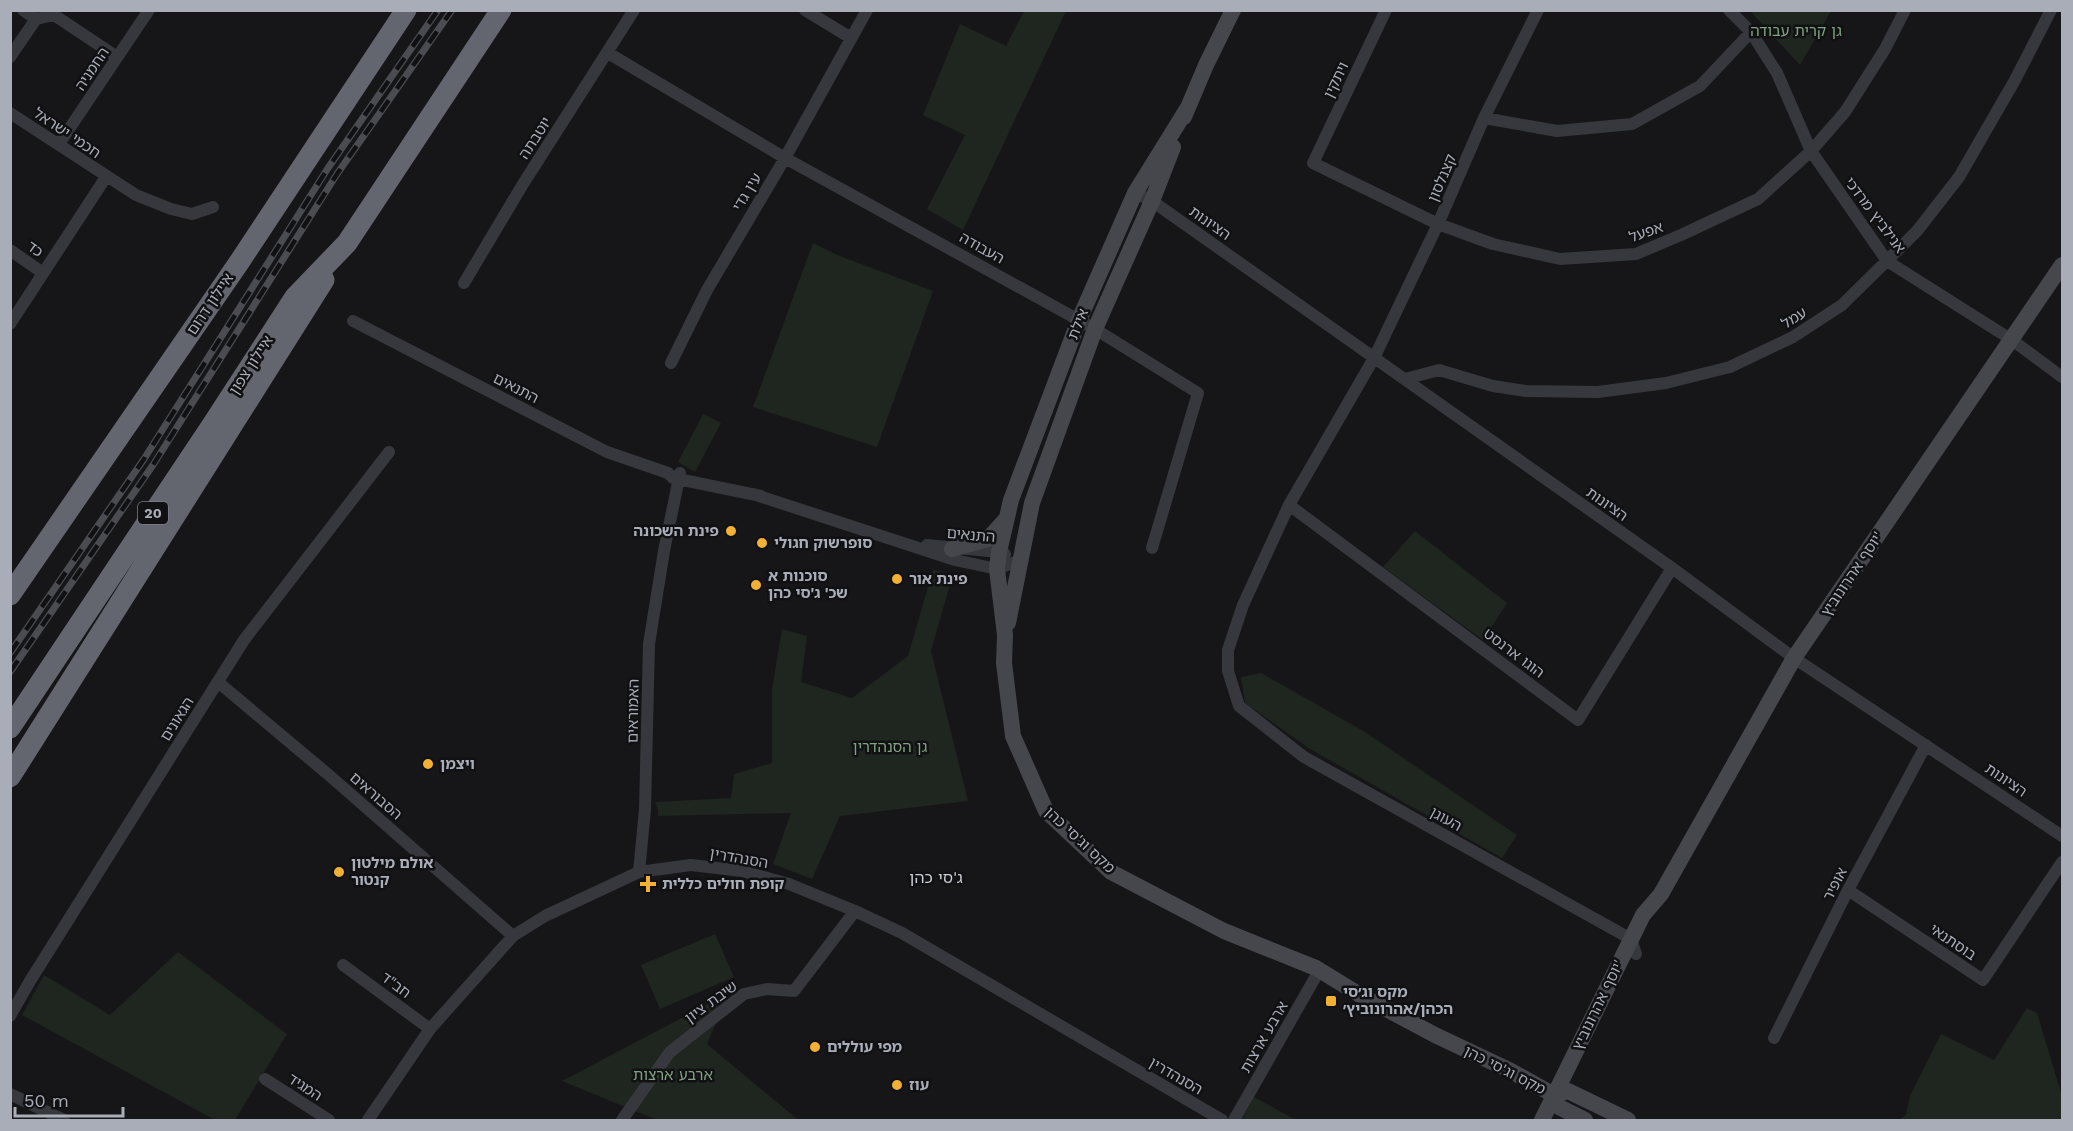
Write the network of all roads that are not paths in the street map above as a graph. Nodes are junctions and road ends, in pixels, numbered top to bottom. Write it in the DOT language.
graph roads {
  1 [pos="23,10"];
  2 [pos="149,10"];
  3 [pos="406,10"];
  4 [pos="501,10"];
  5 [pos="634,10"];
  6 [pos="806,10"];
  7 [pos="867,10"];
  8 [pos="1233,10"];
  9 [pos="1386,10"];
  10 [pos="1538,10"];
  11 [pos="1729,10"];
  12 [pos="1905,10"];
  13 [pos="2051,10"];
  14 [pos="36,19"];
  15 [pos="1751,32"];
  16 [pos="851,38"];
  17 [pos="609,53"];
  18 [pos="10,57"];
  19 [pos="117,57"];
  20 [pos="1187,109"];
  21 [pos="10,113"];
  22 [pos="1484,118"];
  23 [pos="59,144"];
  24 [pos="1811,151"];
  25 [pos="785,158"];
  26 [pos="1314,163"];
  27 [pos="106,177"];
  28 [pos="1135,193"];
  29 [pos="1152,201"];
  30 [pos="213,207"];
  31 [pos="1438,224"];
  32 [pos="347,243"];
  33 [pos="10,250"];
  34 [pos="1887,261"];
  35 [pos="2062,265"];
  36 [pos="43,273"];
  37 [pos="464,283"];
  38 [pos="1078,320"];
  39 [pos="353,321"];
  40 [pos="10,324"];
  41 [pos="1095,328"];
  42 [pos="2012,340"];
  43 [pos="1374,358"];
  44 [pos="671,363"];
  45 [pos="2062,377"];
  46 [pos="160,378"];
  47 [pos="1405,379"];
  48 [pos="389,452"];
  49 [pos="675,475"];
  50 [pos="1289,505"];
  51 [pos="1006,518"];
  52 [pos="898,541"];
  53 [pos="1152,548"];
  54 [pos="952,549"];
  55 [pos="998,560"];
  56 [pos="1020,560"];
  57 [pos="1672,568"];
  58 [pos="10,575"];
  59 [pos="10,596"];
  60 [pos="1005,636"];
  61 [pos="1794,658"];
  62 [pos="218,682"];
  63 [pos="10,728"];
  64 [pos="1926,745"];
  65 [pos="10,777"];
  66 [pos="2062,836"];
  67 [pos="2062,862"];
  68 [pos="639,872"];
  69 [pos="1848,890"];
  70 [pos="855,911"];
  71 [pos="513,936"];
  72 [pos="1633,947"];
  73 [pos="343,965"];
  74 [pos="1316,972"];
  75 [pos="10,1016"];
  76 [pos="430,1029"];
  77 [pos="1774,1038"];
  78 [pos="265,1079"];
  79 [pos="10,1094"];
  80 [pos="1559,1103"];
  81 [pos="64,1120"];
  82 [pos="329,1120"];
  83 [pos="368,1120"];
  84 [pos="622,1120"];
  85 [pos="1222,1120"];
  86 [pos="1234,1120"];
  87 [pos="1542,1120"];
  88 [pos="1585,1120"];
  89 [pos="1628,1120"];
  1 -- 14 [label="street"];
  2 -- 19 [label="street, החמניה"];
  3 -- 46 [label="highway, איילון דרום"];
  4 -- 32 [label="highway, איילון צפון / 20"];
  5 -- 17 [label="street, יוטבתה"];
  6 -- 16 [label="street"];
  7 -- 16 [label="street, עין גדי"];
  8 -- 20 [label="street, אילת"];
  9 -- 26 [label="street, ויתקין"];
  10 -- 22 [label="street, קצנלסון"];
  11 -- 15 [label="street, אנילביץ מרדכי"];
  12 -- 24 [label="street, אפעל"];
  13 -- 34 [label="street, עמל"];
  14 -- 18 [label="street"];
  14 -- 19 [label="street"];
  15 -- 22 [label="street"];
  15 -- 24 [label="street, אנילביץ מרדכי"];
  16 -- 25 [label="street, עין גדי"];
  17 -- 25 [label="street, העבודה"];
  17 -- 37 [label="street, יוטבתה"];
  19 -- 23 [label="street, החמניה"];
  20 -- 28 [label="street, אילת"];
  20 -- 29 [label="street, אילת"];
  21 -- 23 [label="street, חכמי ישראל"];
  22 -- 31 [label="street, קצנלסון"];
  23 -- 27 [label="street, חכמי ישראל"];
  24 -- 31 [label="street, אפעל"];
  24 -- 34 [label="street, אנילביץ מרדכי"];
  25 -- 38 [label="street, העבודה"];
  25 -- 44 [label="street, עין גדי"];
  26 -- 31 [label="street, אפעל"];
  27 -- 30 [label="street, חכמי ישראל"];
  27 -- 36 [label="street"];
  28 -- 29 [label="street, הציונות"];
  28 -- 38 [label="street, אילת"];
  29 -- 41 [label="street, אילת"];
  29 -- 43 [label="street, הציונות"];
  31 -- 43 [label="street, קצנלסון"];
  32 -- 63 [label="highway, איילון צפון / 20"];
  32 -- 65 [label="highway"];
  33 -- 36 [label="street, כד"];
  34 -- 42 [label="street, אנילביץ מרדכי"];
  34 -- 47 [label="street, עמל"];
  35 -- 42 [label="street, יוסף אהרונוביץ'"];
  36 -- 40 [label="street"];
  38 -- 41 [label="street, העבודה"];
  38 -- 51 [label="street, אילת"];
  39 -- 49 [label="street, התנאים"];
  41 -- 53 [label="street, העבודה"];
  41 -- 56 [label="street, אילת"];
  42 -- 45 [label="street, אנילביץ מרדכי"];
  42 -- 61 [label="street, יוסף אהרונוביץ'"];
  43 -- 47 [label="street, הציונות"];
  43 -- 50 [label="street"];
  46 -- 58 [label="highway"];
  46 -- 59 [label="highway, איילון דרום"];
  47 -- 57 [label="street, הציונות"];
  48 -- 62 [label="street, הגאונים"];
  49 -- 52 [label="street, התנאים"];
  49 -- 68 [label="street, האמוראים"];
  50 -- 57 [label="street, הוגו ארנסט"];
  50 -- 72 [label="street, העוגן"];
  51 -- 54 [label="street"];
  51 -- 55 [label="street, אילת"];
  52 -- 54 [label="street, התנאים"];
  52 -- 55 [label="street, התנאים"];
  54 -- 55 [label="street, התנאים"];
  55 -- 56 [label="street, התנאים"];
  55 -- 60 [label="street, מקס וג'סי כהן"];
  56 -- 60 [label="street, מקס וג'סי כהן"];
  57 -- 61 [label="street, הציונות"];
  60 -- 74 [label="street, מקס וג'סי כהן"];
  61 -- 64 [label="street, הציונות"];
  61 -- 72 [label="street, יוסף אהרונוביץ'"];
  62 -- 71 [label="street, הסבוראים"];
  62 -- 75 [label="street, הגאונים"];
  64 -- 66 [label="street, הציונות"];
  64 -- 69 [label="street, אופיר"];
  67 -- 69 [label="street, בוסתנאי"];
  68 -- 70 [label="street, הסנהדרין"];
  68 -- 71 [label="street, הסנהדרין"];
  69 -- 77 [label="street, אופיר"];
  70 -- 84 [label="street, שיבת ציון"];
  70 -- 85 [label="street, הסנהדרין"];
  71 -- 76 [label="street, הסנהדרין"];
  72 -- 80 [label="street, יוסף אהרונוביץ'"];
  73 -- 76 [label="street, חב\"ד"];
  74 -- 80 [label="street, מקס וג'סי כהן"];
  74 -- 86 [label="street, ארבע ארצות"];
  76 -- 83 [label="street, הסנהדרין"];
  78 -- 82 [label="street, המגיד"];
  79 -- 81 [label="street"];
  80 -- 87 [label="street, יוסף אהרונוביץ'"];
  80 -- 88 [label="street"];
  80 -- 89 [label="street"];
}
